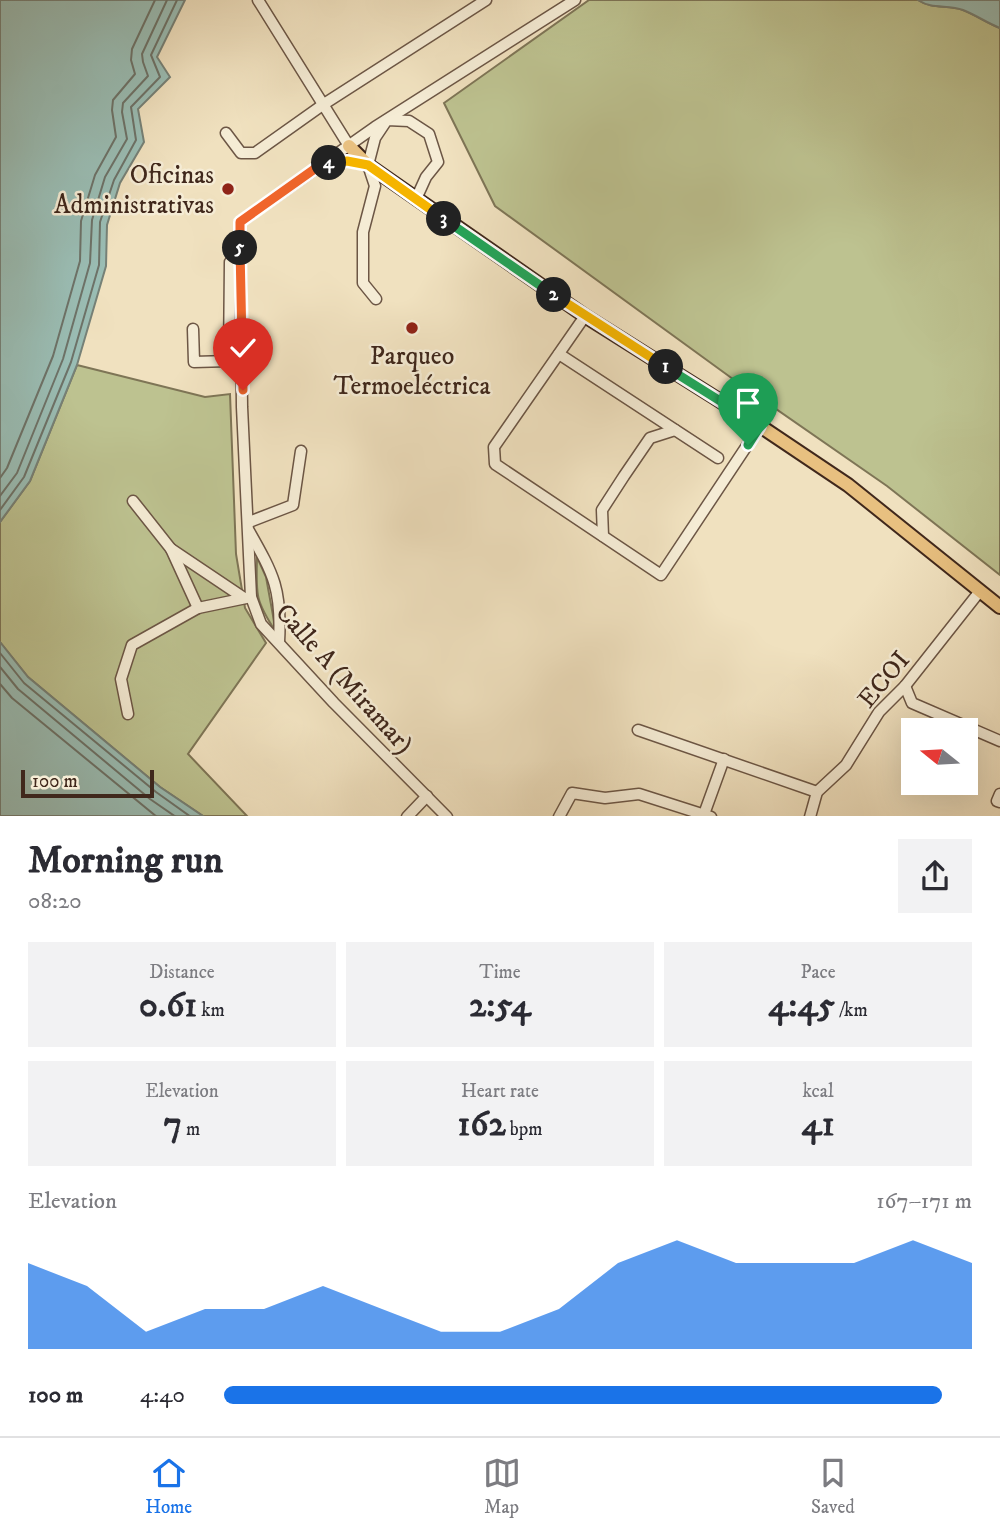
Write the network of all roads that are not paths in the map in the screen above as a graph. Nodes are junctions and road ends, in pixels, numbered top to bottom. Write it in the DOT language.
graph roads {
  1 [pos="257,0"];
  2 [pos="486,0"];
  3 [pos="575,0"];
  4 [pos="324,104"];
  5 [pos="387,120"];
  6 [pos="226,133"];
  7 [pos="349,146"];
  8 [pos="323,163"];
  9 [pos="368,165"];
  10 [pos="416,199"];
  11 [pos="240,262"];
  12 [pos="376,299"];
  13 [pos="585,316"];
  14 [pos="193,329"];
  15 [pos="559,354"];
  16 [pos="650,414"];
  17 [pos="760,426"];
  18 [pos="675,430"];
  19 [pos="650,438"];
  20 [pos="302,451"];
  21 [pos="718,458"];
  22 [pos="133,501"];
  23 [pos="602,510"];
  24 [pos="578,520"];
  25 [pos="249,526"];
  26 [pos="603,536"];
  27 [pos="171,549"];
  28 [pos="980,591"];
  29 [pos="247,598"];
  30 [pos="1000,607"];
  31 [pos="198,608"];
  32 [pos="279,642"];
  33 [pos="905,686"];
  34 [pos="128,714"];
  35 [pos="638,730"];
  36 [pos="1000,741"];
  37 [pos="724,759"];
  38 [pos="817,792"];
  39 [pos="1000,793"];
  40 [pos="427,796"];
  41 [pos="1000,802"];
  42 [pos="408,816"];
  43 [pos="446,816"];
  44 [pos="560,816"];
  45 [pos="706,816"];
  46 [pos="810,816"];
  1 -- 4 [label="street"];
  2 -- 4 [label="street"];
  3 -- 5 [label="street, Calle A (Miramar)"];
  4 -- 6 [label="street"];
  4 -- 7 [label="street"];
  5 -- 7 [label="street, Calle A (Miramar)"];
  5 -- 9 [label="street"];
  5 -- 10 [label="street"];
  7 -- 8 [label="street, Calle A (Miramar)"];
  7 -- 9 [label="main road"];
  8 -- 9 [label="street"];
  8 -- 11 [label="street, Calle A (Miramar)"];
  9 -- 10 [label="main road"];
  9 -- 12 [label="street"];
  10 -- 13 [label="main road"];
  11 -- 14 [label="street"];
  11 -- 25 [label="street, Calle A (Miramar)"];
  13 -- 15 [label="street"];
  13 -- 17 [label="main road"];
  15 -- 16 [label="street"];
  15 -- 24 [label="street"];
  16 -- 18 [label="street"];
  16 -- 19 [label="street"];
  17 -- 26 [label="street"];
  17 -- 28 [label="main road"];
  18 -- 19 [label="street"];
  18 -- 21 [label="street"];
  19 -- 23 [label="street"];
  20 -- 25 [label="street"];
  22 -- 27 [label="street"];
  23 -- 24 [label="street"];
  23 -- 26 [label="street"];
  24 -- 26 [label="street"];
  25 -- 29 [label="street, Calle A (Miramar)"];
  25 -- 32 [label="street"];
  27 -- 29 [label="street"];
  27 -- 31 [label="street"];
  28 -- 30 [label="main road"];
  28 -- 33 [label="street, ECOI"];
  29 -- 31 [label="street"];
  29 -- 32 [label="street, Calle A (Miramar)"];
  31 -- 34 [label="street"];
  32 -- 40 [label="street, Calle A (Miramar)"];
  33 -- 36 [label="street"];
  33 -- 38 [label="street, ECOI"];
  35 -- 37 [label="street"];
  37 -- 38 [label="street"];
  37 -- 45 [label="street"];
  38 -- 46 [label="street"];
  39 -- 41 [label="street"];
  40 -- 42 [label="street"];
  40 -- 43 [label="street, Calle A (Miramar)"];
  44 -- 45 [label="street"];
}
